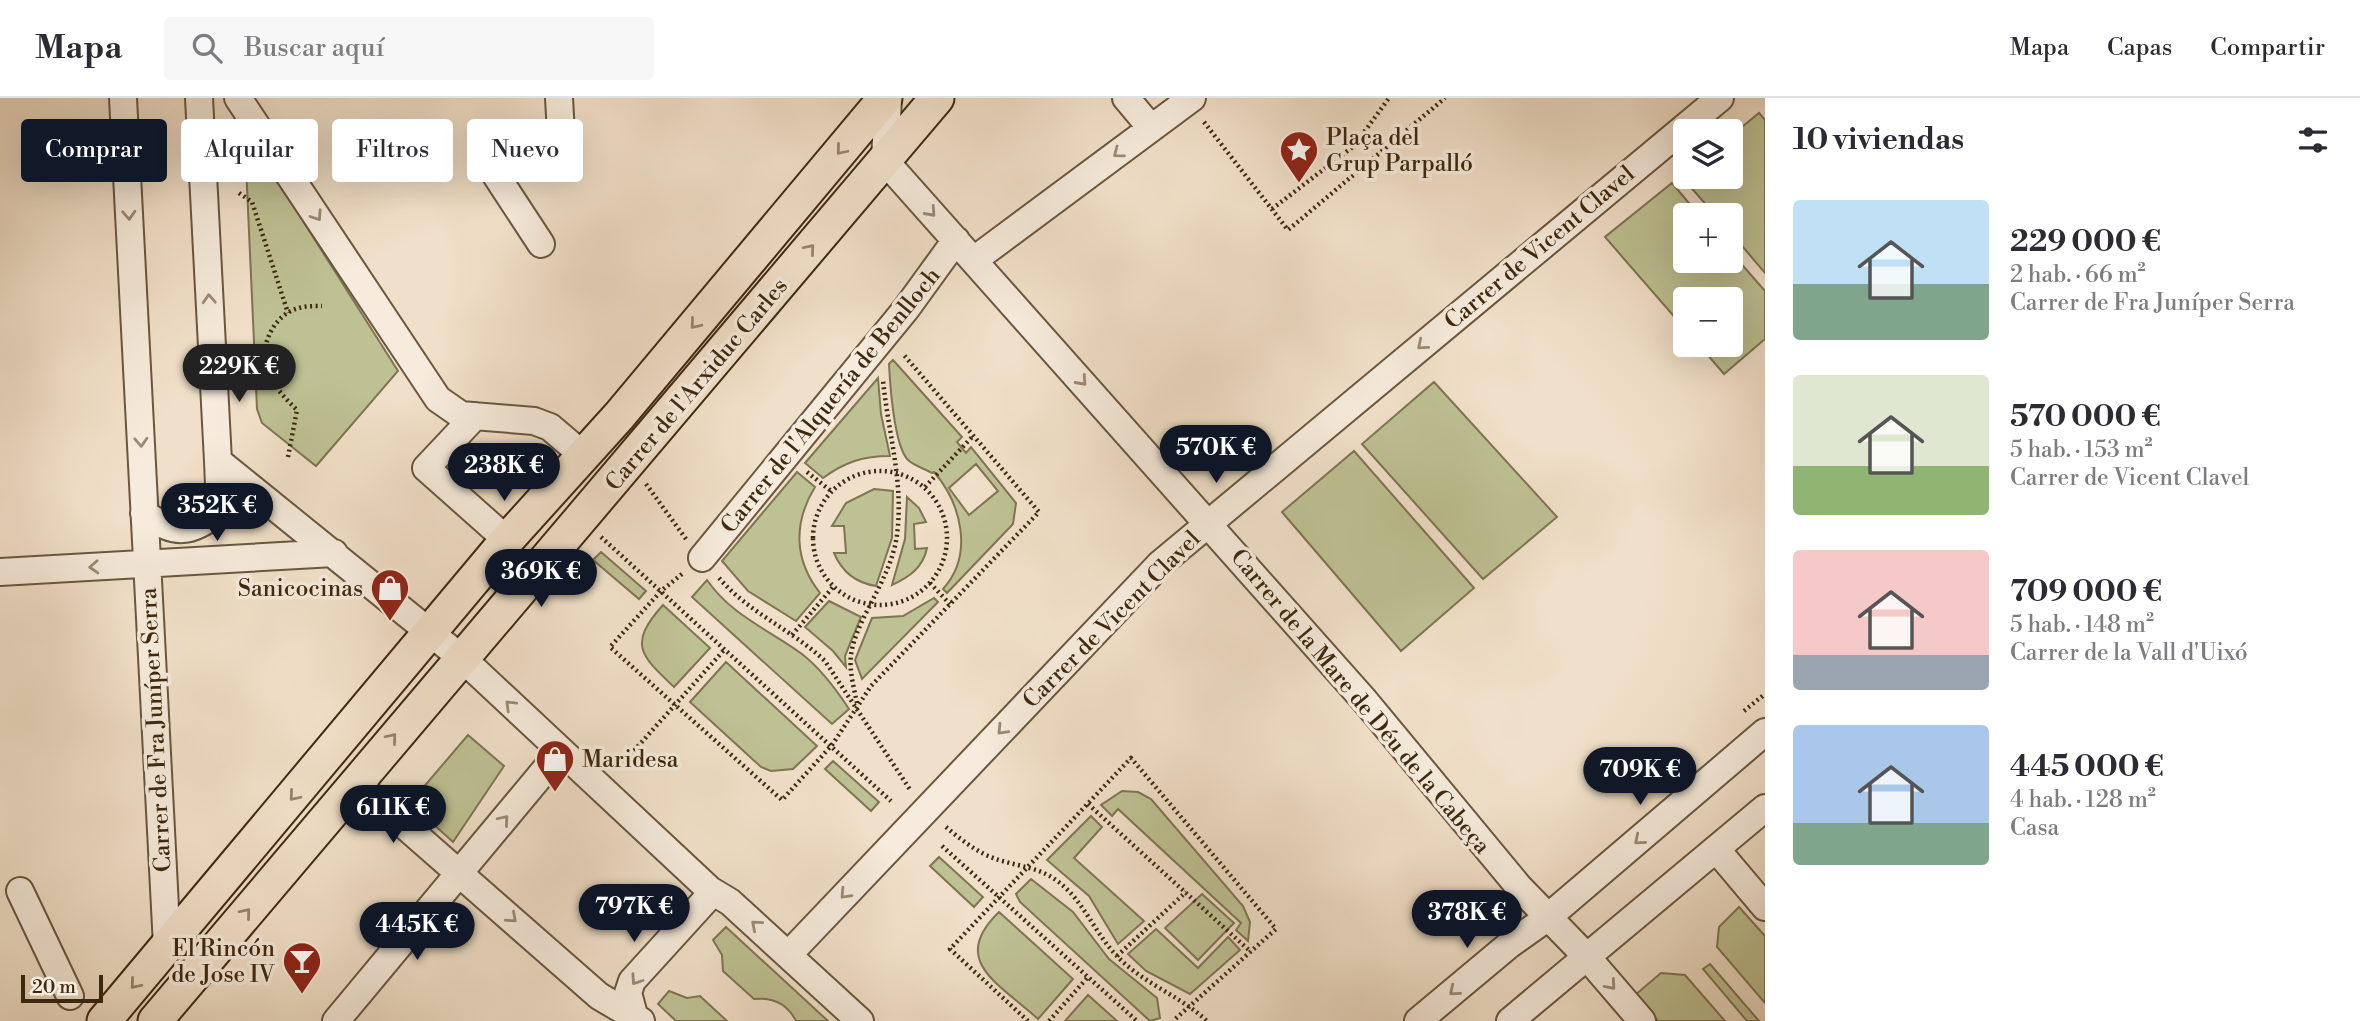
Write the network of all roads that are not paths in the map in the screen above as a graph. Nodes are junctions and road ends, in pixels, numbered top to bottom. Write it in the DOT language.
graph roads {
  1 [pos="123,98"];
  2 [pos="199,98"];
  3 [pos="220,98"];
  4 [pos="238,98"];
  5 [pos="559,98"];
  6 [pos="887,98"];
  7 [pos="937,98"];
  8 [pos="1126,98"];
  9 [pos="1720,98"];
  10 [pos="1194,106"];
  11 [pos="1151,128"];
  12 [pos="885,161"];
  13 [pos="956,240"];
  14 [pos="541,244"];
  15 [pos="974,260"];
  16 [pos="468,416"];
  17 [pos="584,456"];
  18 [pos="218,461"];
  19 [pos="144,513"];
  20 [pos="1208,522"];
  21 [pos="508,540"];
  22 [pos="334,553"];
  23 [pos="702,558"];
  24 [pos="147,564"];
  25 [pos="0,572"];
  26 [pos="431,634"];
  27 [pos="464,660"];
  28 [pos="1765,732"];
  29 [pos="560,752"];
  30 [pos="356,783"];
  31 [pos="1765,808"];
  32 [pos="1716,849"];
  33 [pos="460,873"];
  34 [pos="20,891"];
  35 [pos="713,892"];
  36 [pos="1765,906"];
  37 [pos="1547,918"];
  38 [pos="167,946"];
  39 [pos="789,954"];
  40 [pos="1587,957"];
  41 [pos="70,996"];
  42 [pos="638,1018"];
  43 [pos="104,1021"];
  44 [pos="155,1021"];
  45 [pos="336,1021"];
  46 [pos="860,1021"];
  47 [pos="1418,1021"];
  48 [pos="1510,1021"];
  49 [pos="1642,1021"];
  1 -- 19 [label="street, Carrer de Fra Juníper Serra, one-way"];
  2 -- 3 [label="street"];
  18 -- 2 [label="street, one-way"];
  4 -- 16 [label="street, one-way"];
  5 -- 14 [label="street"];
  6 -- 12 [label="street"];
  6 -- 17 [label="main road, Carrer de l'Arxiduc Carles, one-way"];
  7 -- 12 [label="main road, Carrer de l'Arxiduc Carles"];
  8 -- 11 [label="street"];
  9 -- 20 [label="street, Carrer de Vicent Clavel, one-way"];
  10 -- 11 [label="street"];
  11 -- 15 [label="street, one-way"];
  12 -- 13 [label="street, Carrer de la Mare de Déu de la Cabeça, one-way"];
  27 -- 12 [label="main road, Carrer de l'Arxiduc Carles, one-way"];
  13 -- 15 [label="street, Carrer de la Mare de Déu de la Cabeça"];
  13 -- 23 [label="street, Carrer de l'Alquería de Benlloch"];
  15 -- 20 [label="street, Carrer de la Mare de Déu de la Cabeça, one-way"];
  16 -- 17 [label="street, Carrer de l'Arxiduc Carles"];
  16 -- 21 [label="street"];
  17 -- 21 [label="main road, Carrer de l'Arxiduc Carles"];
  18 -- 19 [label="street"];
  18 -- 22 [label="street"];
  19 -- 24 [label="street, Carrer de Fra Juníper Serra"];
  20 -- 37 [label="street, Carrer de la Mare de Déu de la Cabeça"];
  20 -- 39 [label="street, Carrer de Vicent Clavel, one-way"];
  21 -- 26 [label="main road, Carrer de l'Arxiduc Carles"];
  22 -- 24 [label="street"];
  22 -- 26 [label="street"];
  24 -- 25 [label="street, one-way"];
  24 -- 38 [label="street, Carrer de Fra Juníper Serra"];
  26 -- 27 [label="street"];
  26 -- 38 [label="main road, Carrer de l'Arxiduc Carles, one-way"];
  29 -- 27 [label="street, one-way"];
  30 -- 27 [label="main road, Carrer de l'Arxiduc Carles, one-way"];
  28 -- 37 [label="street, one-way"];
  33 -- 29 [label="street, one-way"];
  29 -- 35 [label="street"];
  30 -- 33 [label="street"];
  44 -- 30 [label="main road, Carrer de l'Arxiduc Carles, one-way"];
  31 -- 32 [label="street"];
  32 -- 36 [label="street"];
  32 -- 40 [label="street"];
  33 -- 42 [label="street, one-way"];
  33 -- 45 [label="street"];
  34 -- 41 [label="street"];
  39 -- 35 [label="street, one-way"];
  35 -- 42 [label="street, one-way"];
  37 -- 40 [label="street, Carrer de la Mare de Déu de la Cabeça"];
  37 -- 47 [label="street, one-way"];
  38 -- 43 [label="main road, Carrer de l'Arxiduc Carles, one-way"];
  39 -- 46 [label="street"];
  40 -- 48 [label="street"];
  40 -- 49 [label="street, Carrer de la Mare de Déu de la Cabeça, one-way"];
}
